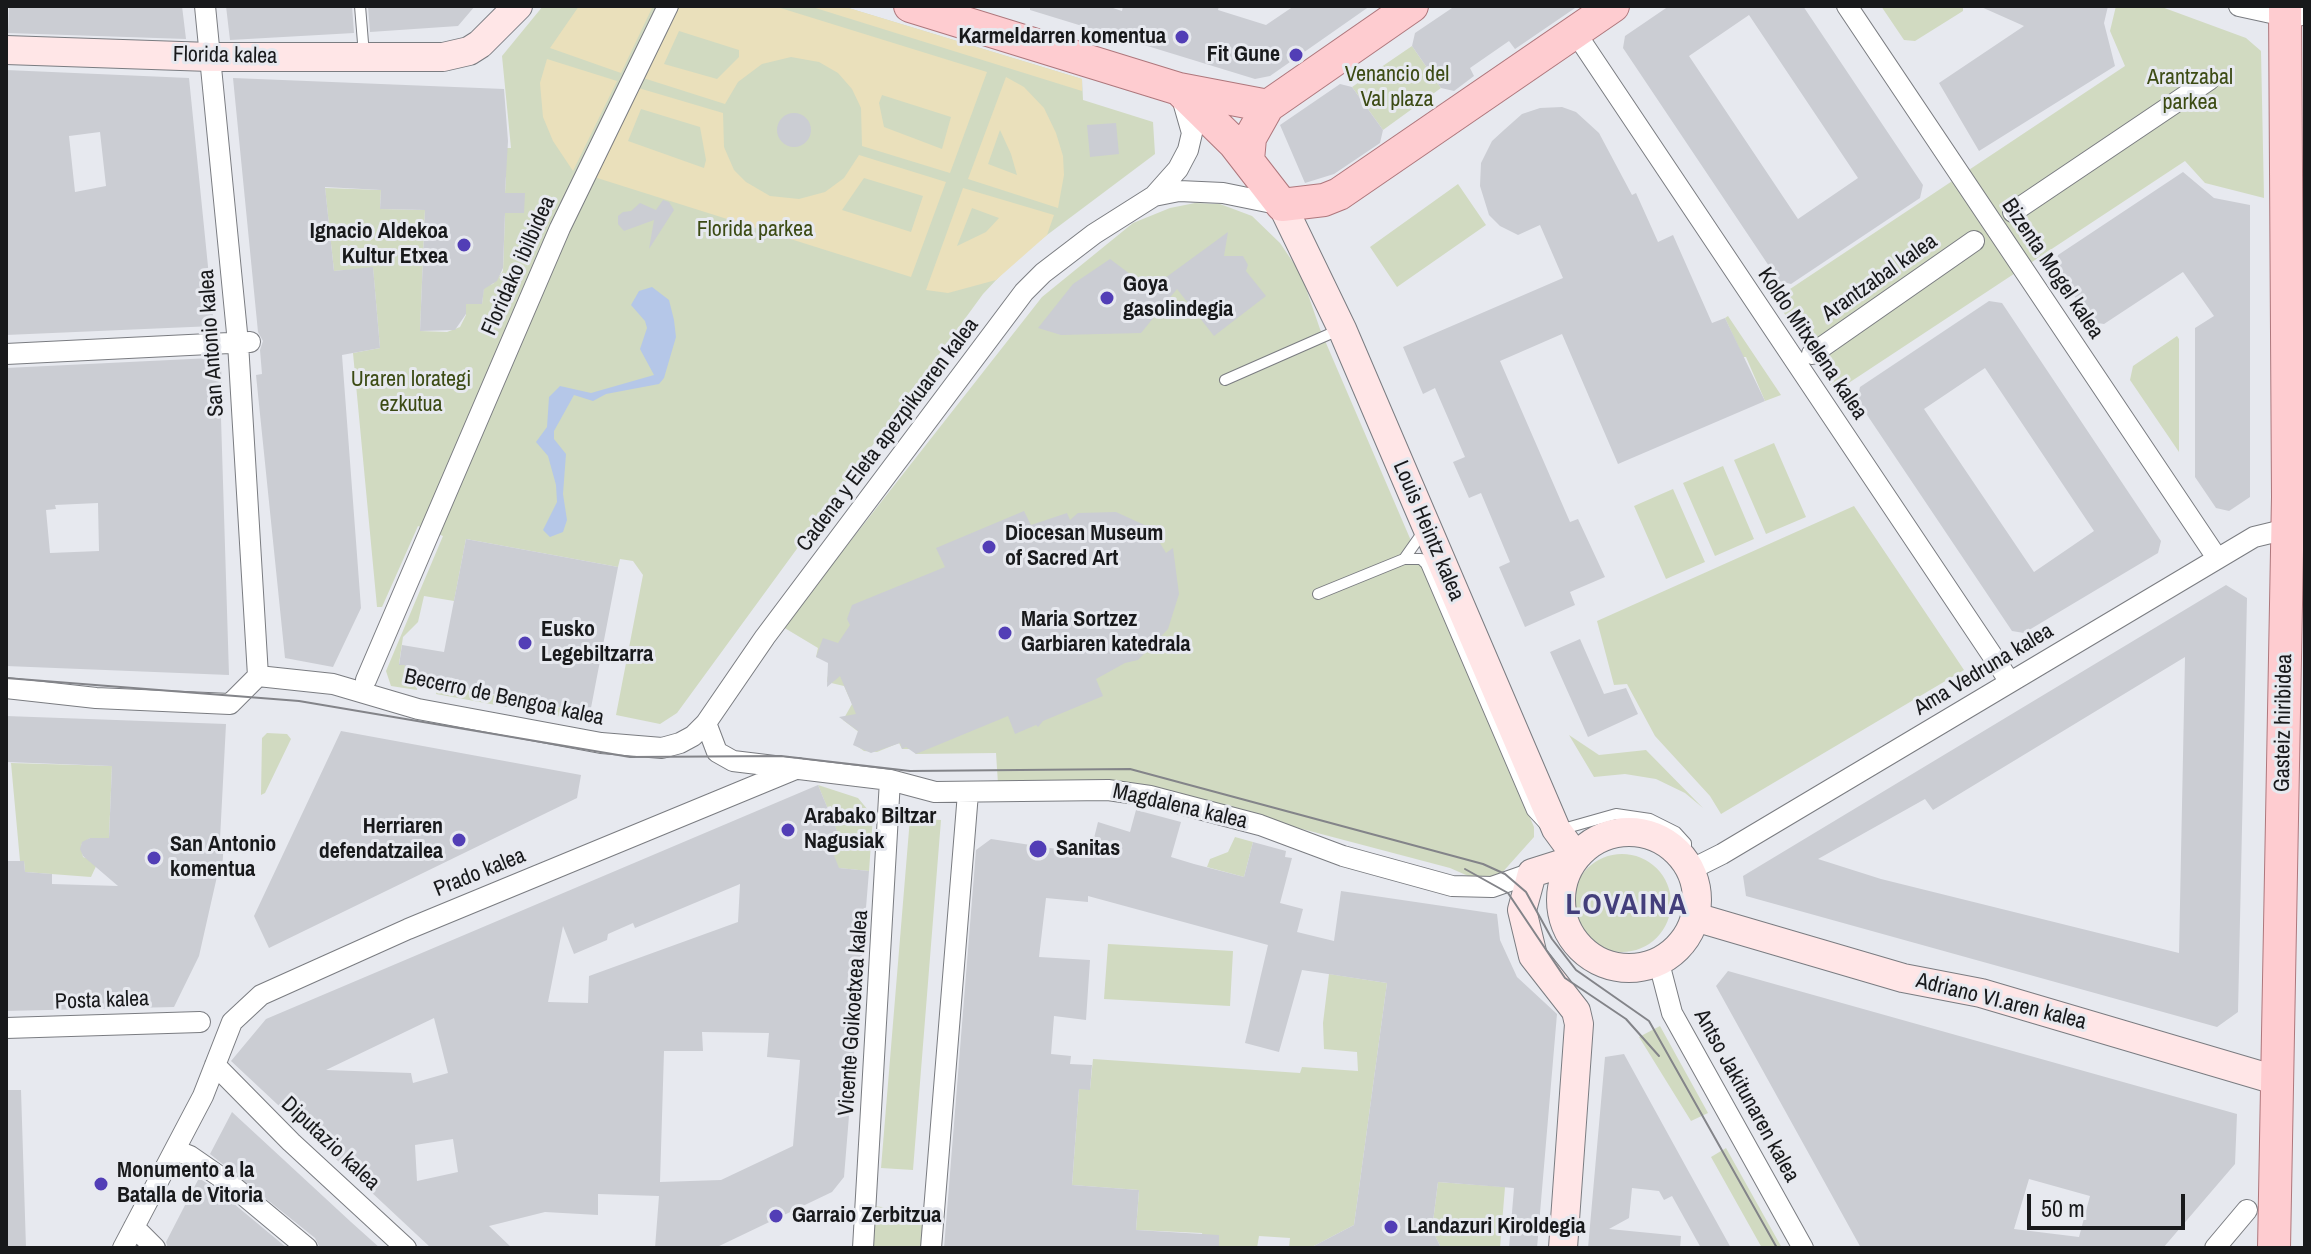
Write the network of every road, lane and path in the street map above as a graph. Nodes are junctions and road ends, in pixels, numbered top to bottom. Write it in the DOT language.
graph roads {
  1 [pos="205,6"];
  2 [pos="360,6"];
  3 [pos="518,6"];
  4 [pos="668,6"];
  5 [pos="910,6"];
  6 [pos="1412,6"];
  7 [pos="1613,6"];
  8 [pos="1847,6"];
  9 [pos="2239,6"];
  10 [pos="2292,12"];
  11 [pos="1575,32"];
  12 [pos="6,50"];
  13 [pos="210,57"];
  14 [pos="364,57"];
  15 [pos="2209,80"];
  16 [pos="1179,89"];
  17 [pos="1268,106"];
  18 [pos="1248,160"];
  19 [pos="1154,196"];
  20 [pos="1282,205"];
  21 [pos="2013,212"];
  22 [pos="1974,241"];
  23 [pos="1342,329"];
  24 [pos="244,342"];
  25 [pos="6,354"];
  26 [pos="1812,354"];
  27 [pos="1225,380"];
  28 [pos="1425,522"];
  29 [pos="2296,535"];
  30 [pos="2217,558"];
  31 [pos="1404,559"];
  32 [pos="1318,594"];
  33 [pos="258,676"];
  34 [pos="366,680"];
  35 [pos="2010,682"];
  36 [pos="6,688"];
  37 [pos="700,730"];
  38 [pos="798,768"];
  39 [pos="890,780"];
  40 [pos="968,793"];
  41 [pos="1556,829"];
  42 [pos="1573,858"];
  43 [pos="1688,867"];
  44 [pos="1532,873"];
  45 [pos="1695,917"];
  46 [pos="1659,963"];
  47 [pos="200,1022"];
  48 [pos="6,1028"];
  49 [pos="220,1068"];
  50 [pos="2292,1085"];
  51 [pos="175,1150"];
  52 [pos="2247,1210"];
  53 [pos="134,1227"];
  54 [pos="123,1248"];
  55 [pos="155,1248"];
  56 [pos="307,1248"];
  57 [pos="406,1248"];
  58 [pos="863,1248"];
  59 [pos="931,1248"];
  60 [pos="1563,1248"];
  61 [pos="1803,1248"];
  62 [pos="2215,1248"];
  63 [pos="2274,1248"];
  1 -- 13 [label="street, San Antonio kalea"];
  2 -- 14 [label="lane"];
  3 -- 14 [label="main road, Florida kalea"];
  4 -- 34 [label="street, Floridako ibilbidea"];
  5 -- 16 [label="main road"];
  6 -- 17 [label="main road"];
  7 -- 11 [label="main road"];
  8 -- 30 [label="street, Bizenta Mogel kalea"];
  9 -- 10 [label="street"];
  10 -- 29 [label="main road, Gasteiz hiribidea"];
  11 -- 20 [label="main road"];
  11 -- 35 [label="street, Koldo Mitxelena kalea"];
  12 -- 13 [label="main road, Florida kalea"];
  13 -- 14 [label="main road, Florida kalea"];
  13 -- 24 [label="street, San Antonio kalea"];
  15 -- 21 [label="street"];
  16 -- 17 [label="main road"];
  16 -- 18 [label="main road"];
  16 -- 19 [label="street, Cadena y Eleta apezpikuaren kalea"];
  17 -- 18 [label="main road"];
  18 -- 20 [label="main road"];
  19 -- 20 [label="street, Cadena y Eleta apezpikuaren kalea"];
  19 -- 37 [label="street, Cadena y Eleta apezpikuaren kalea"];
  20 -- 23 [label="main road, Louis Heintz kalea"];
  22 -- 26 [label="street, Arantzabal kalea"];
  23 -- 27 [label="lane"];
  23 -- 28 [label="main road, Louis Heintz kalea"];
  24 -- 25 [label="street"];
  24 -- 33 [label="street, San Antonio kalea"];
  28 -- 31 [label="lane"];
  28 -- 41 [label="main road, Louis Heintz kalea"];
  29 -- 30 [label="street, Ama Vedruna kalea"];
  29 -- 50 [label="main road, Gasteiz hiribidea"];
  30 -- 35 [label="street, Ama Vedruna kalea"];
  31 -- 32 [label="lane"];
  31 -- 41 [label="lane"];
  33 -- 36 [label="street"];
  33 -- 37 [label="street, Becerro de Bengoa kalea"];
  35 -- 43 [label="street, Ama Vedruna kalea"];
  37 -- 38 [label="street, Magdalena kalea"];
  38 -- 39 [label="street, Magdalena kalea"];
  38 -- 49 [label="street, Prado kalea"];
  39 -- 40 [label="street, Magdalena kalea"];
  39 -- 58 [label="street, Vicente Goikoetxea kalea"];
  40 -- 44 [label="street, Magdalena kalea"];
  40 -- 59 [label="street"];
  41 -- 42 [label="main road, Louis Heintz kalea"];
  41 -- 43 [label="lane"];
  42 -- 43 [label="main road"];
  42 -- 44 [label="main road, Magdalena kalea"];
  42 -- 46 [label="main road"];
  43 -- 45 [label="main road"];
  44 -- 60 [label="main road"];
  45 -- 46 [label="main road"];
  45 -- 50 [label="main road, Adriano VI.aren kalea"];
  46 -- 61 [label="street, Antso Jakitunaren kalea"];
  47 -- 48 [label="street, Posta kalea"];
  49 -- 51 [label="street, Prado kalea"];
  49 -- 57 [label="street, Diputazio kalea"];
  50 -- 63 [label="main road, Gasteiz hiribidea"];
  51 -- 53 [label="street, Prado kalea"];
  51 -- 56 [label="street"];
  52 -- 62 [label="street"];
  53 -- 54 [label="street, Prado kalea"];
  53 -- 55 [label="street"];
}
